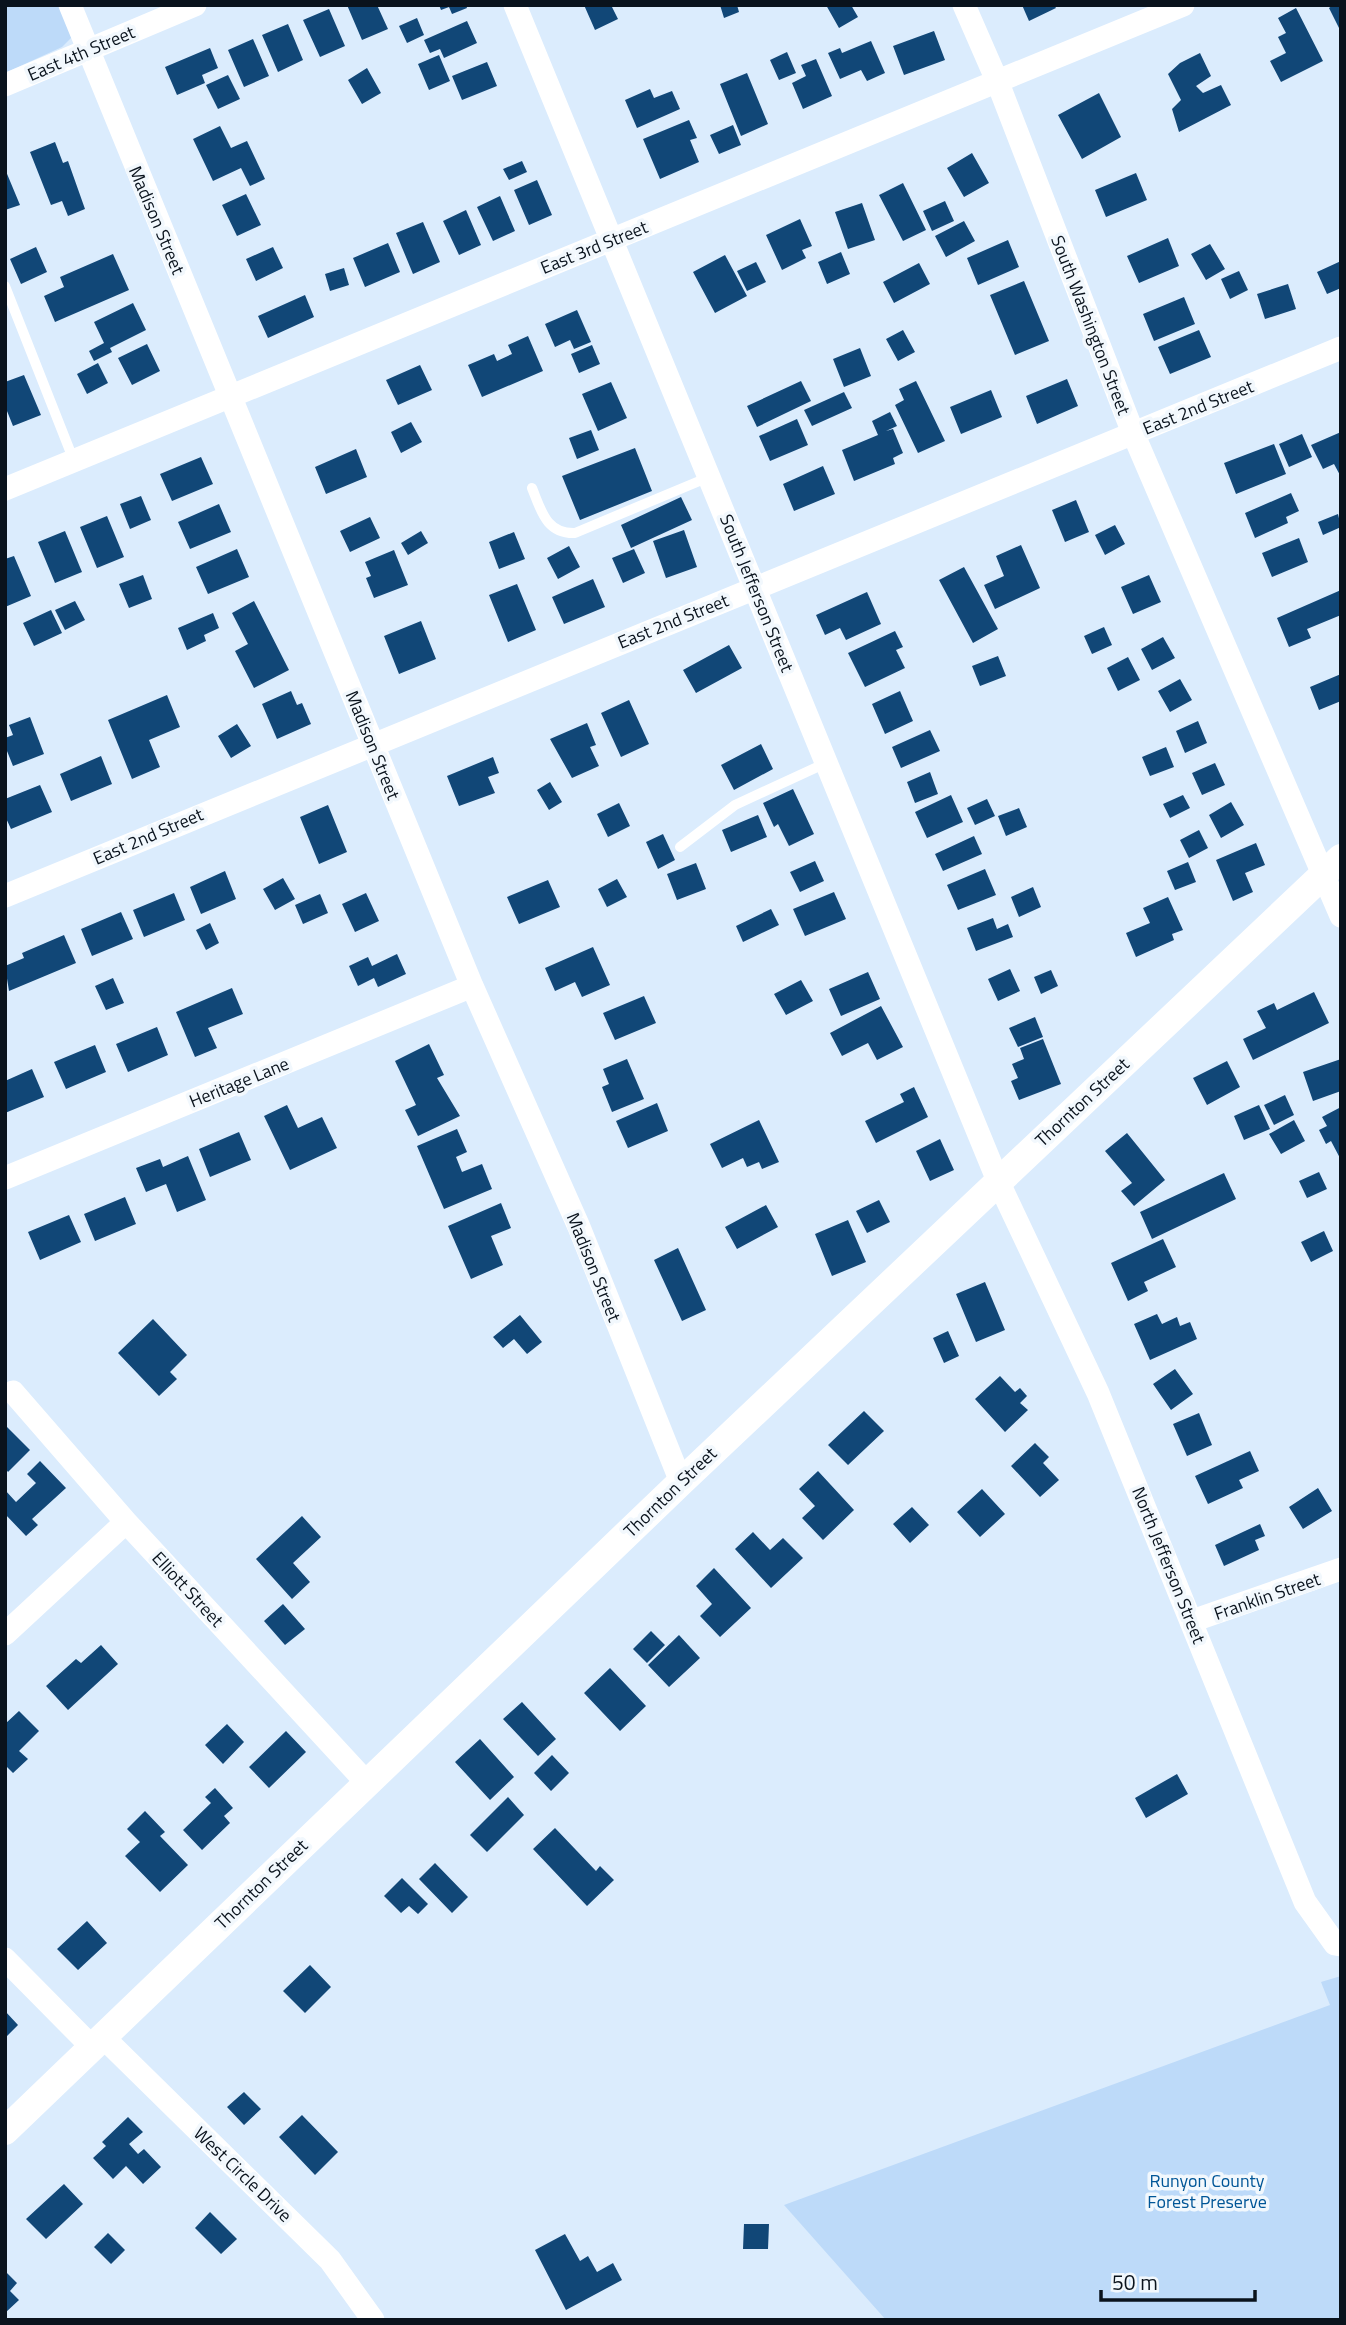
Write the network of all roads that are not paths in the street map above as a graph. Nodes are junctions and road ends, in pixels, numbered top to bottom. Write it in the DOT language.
graph roads {
  1 [pos="69,5"];
  2 [pos="195,5"];
  3 [pos="515,5"];
  4 [pos="964,5"];
  5 [pos="1183,5"];
  6 [pos="86,50"];
  7 [pos="998,83"];
  8 [pos="5,85"];
  9 [pos="613,240"];
  10 [pos="6,290"];
  11 [pos="1341,348"];
  12 [pos="231,397"];
  13 [pos="1133,433"];
  14 [pos="74,461"];
  15 [pos="709,477"];
  16 [pos="532,488"];
  17 [pos="5,489"];
  18 [pos="754,588"];
  19 [pos="373,743"];
  20 [pos="826,763"];
  21 [pos="680,847"];
  22 [pos="1332,866"];
  23 [pos="5,896"];
  24 [pos="1341,916"];
  25 [pos="472,986"];
  26 [pos="5,1178"];
  27 [pos="998,1181"];
  28 [pos="13,1392"];
  29 [pos="681,1482"];
  30 [pos="126,1522"];
  31 [pos="1341,1569"];
  32 [pos="1192,1621"];
  33 [pos="5,1634"];
  34 [pos="366,1783"];
  35 [pos="1341,1945"];
  36 [pos="5,1959"];
  37 [pos="97,2042"];
  38 [pos="5,2132"];
  39 [pos="373,2320"];
  1 -- 6 [label="street, Madison Street"];
  2 -- 6 [label="street, East 4th Street"];
  3 -- 9 [label="street, South Jefferson Street"];
  4 -- 7 [label="street, South Washington Street"];
  5 -- 7 [label="street, East 3rd Street"];
  6 -- 8 [label="street, East 4th Street"];
  6 -- 12 [label="street, Madison Street"];
  7 -- 9 [label="street, East 3rd Street"];
  7 -- 13 [label="street, South Washington Street"];
  9 -- 12 [label="street, East 3rd Street"];
  9 -- 15 [label="street, South Jefferson Street"];
  10 -- 14 [label="lane"];
  11 -- 13 [label="street, East 2nd Street"];
  12 -- 14 [label="street, East 3rd Street"];
  12 -- 19 [label="street, Madison Street"];
  13 -- 18 [label="street, East 2nd Street"];
  13 -- 22 [label="street, South Washington Street"];
  14 -- 17 [label="street, East 3rd Street"];
  15 -- 16 [label="lane"];
  15 -- 18 [label="street, South Jefferson Street"];
  18 -- 19 [label="street, East 2nd Street"];
  18 -- 20 [label="street, South Jefferson Street"];
  19 -- 23 [label="street, East 2nd Street"];
  19 -- 25 [label="street, Madison Street"];
  20 -- 21 [label="lane"];
  20 -- 27 [label="street, South Jefferson Street"];
  22 -- 24 [label="street, South Washington Street"];
  22 -- 27 [label="street, Thornton Street"];
  25 -- 26 [label="street, Heritage Lane"];
  25 -- 29 [label="street, Madison Street"];
  27 -- 29 [label="street, Thornton Street"];
  27 -- 32 [label="street, North Jefferson Street"];
  28 -- 30 [label="street, Elliott Street"];
  29 -- 34 [label="street, Thornton Street"];
  30 -- 33 [label="street"];
  30 -- 34 [label="street, Elliott Street"];
  31 -- 32 [label="street, Franklin Street"];
  32 -- 35 [label="street, North Jefferson Street"];
  34 -- 37 [label="street, Thornton Street"];
  36 -- 37 [label="street, West Circle Drive"];
  37 -- 38 [label="street, Thornton Street"];
  37 -- 39 [label="street, West Circle Drive"];
}
